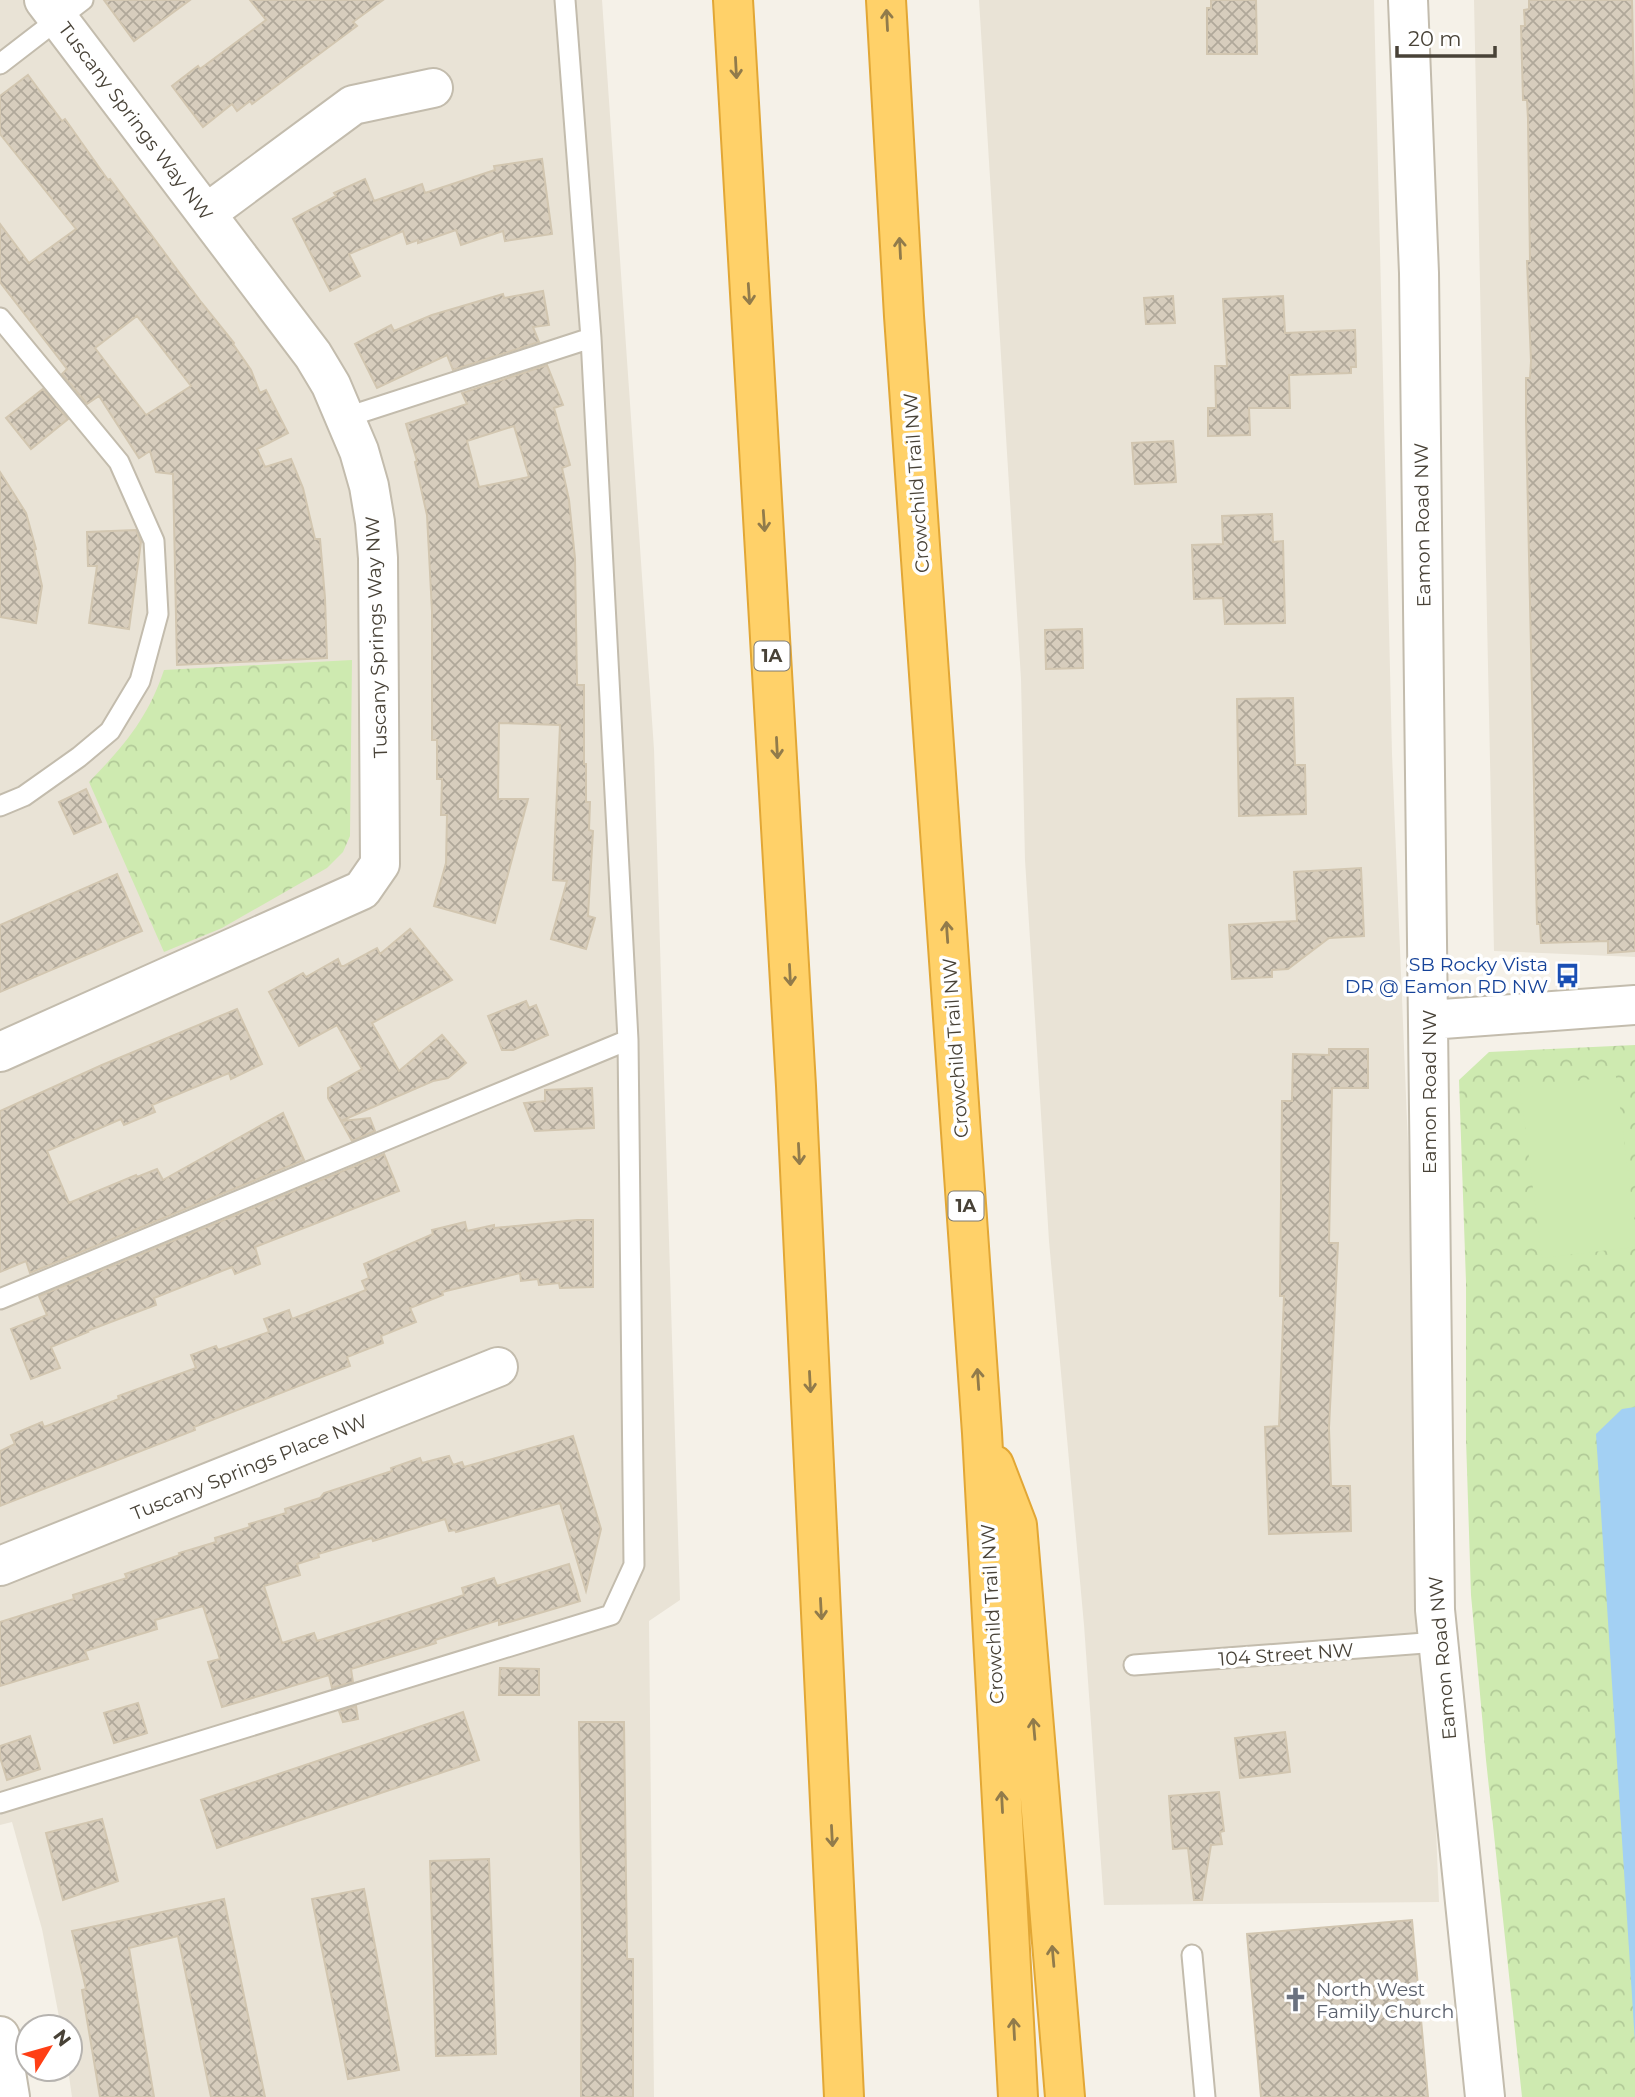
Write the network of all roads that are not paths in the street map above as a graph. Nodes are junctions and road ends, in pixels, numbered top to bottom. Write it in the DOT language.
graph roads {
  1 [pos="565,0"];
  2 [pos="733,0"];
  3 [pos="886,0"];
  4 [pos="1408,0"];
  5 [pos="61,6"];
  6 [pos="0,64"];
  7 [pos="433,88"];
  8 [pos="207,213"];
  9 [pos="0,318"];
  10 [pos="591,338"];
  11 [pos="347,417"];
  12 [pos="0,806"];
  13 [pos="1635,1005"];
  14 [pos="1429,1020"];
  15 [pos="628,1040"];
  16 [pos="0,1052"];
  17 [pos="0,1299"];
  18 [pos="498,1367"];
  19 [pos="982,1433"];
  20 [pos="0,1566"];
  21 [pos="1438,1642"];
  22 [pos="1134,1665"];
  23 [pos="0,1803"];
  24 [pos="1192,1955"];
  25 [pos="0,2036"];
  26 [pos="842,2090"];
  27 [pos="10,2097"];
  28 [pos="1018,2097"];
  29 [pos="1065,2097"];
  30 [pos="1205,2097"];
  31 [pos="1485,2097"];
  1 -- 10 [label="lane"];
  2 -- 26 [label="highway, 1A, one-way"];
  19 -- 3 [label="highway, Crowchild Trail NW / 1A, one-way"];
  4 -- 14 [label="street, Eamon Road NW"];
  5 -- 6 [label="lane"];
  5 -- 8 [label="street, Tuscany Springs Way NW"];
  7 -- 8 [label="street"];
  8 -- 11 [label="street, Tuscany Springs Way NW"];
  9 -- 12 [label="lane"];
  10 -- 11 [label="lane"];
  10 -- 15 [label="lane"];
  11 -- 16 [label="street, Tuscany Springs Way NW"];
  13 -- 14 [label="street"];
  14 -- 21 [label="street, Eamon Road NW"];
  15 -- 17 [label="lane"];
  15 -- 23 [label="lane"];
  18 -- 20 [label="street, Tuscany Springs Place NW"];
  28 -- 19 [label="highway, Crowchild Trail NW / 1A, one-way"];
  29 -- 19 [label="highway, one-way"];
  21 -- 22 [label="lane, 104 Street NW"];
  21 -- 31 [label="street, Eamon Road NW"];
  24 -- 30 [label="lane"];
  25 -- 27 [label="street"];
}
